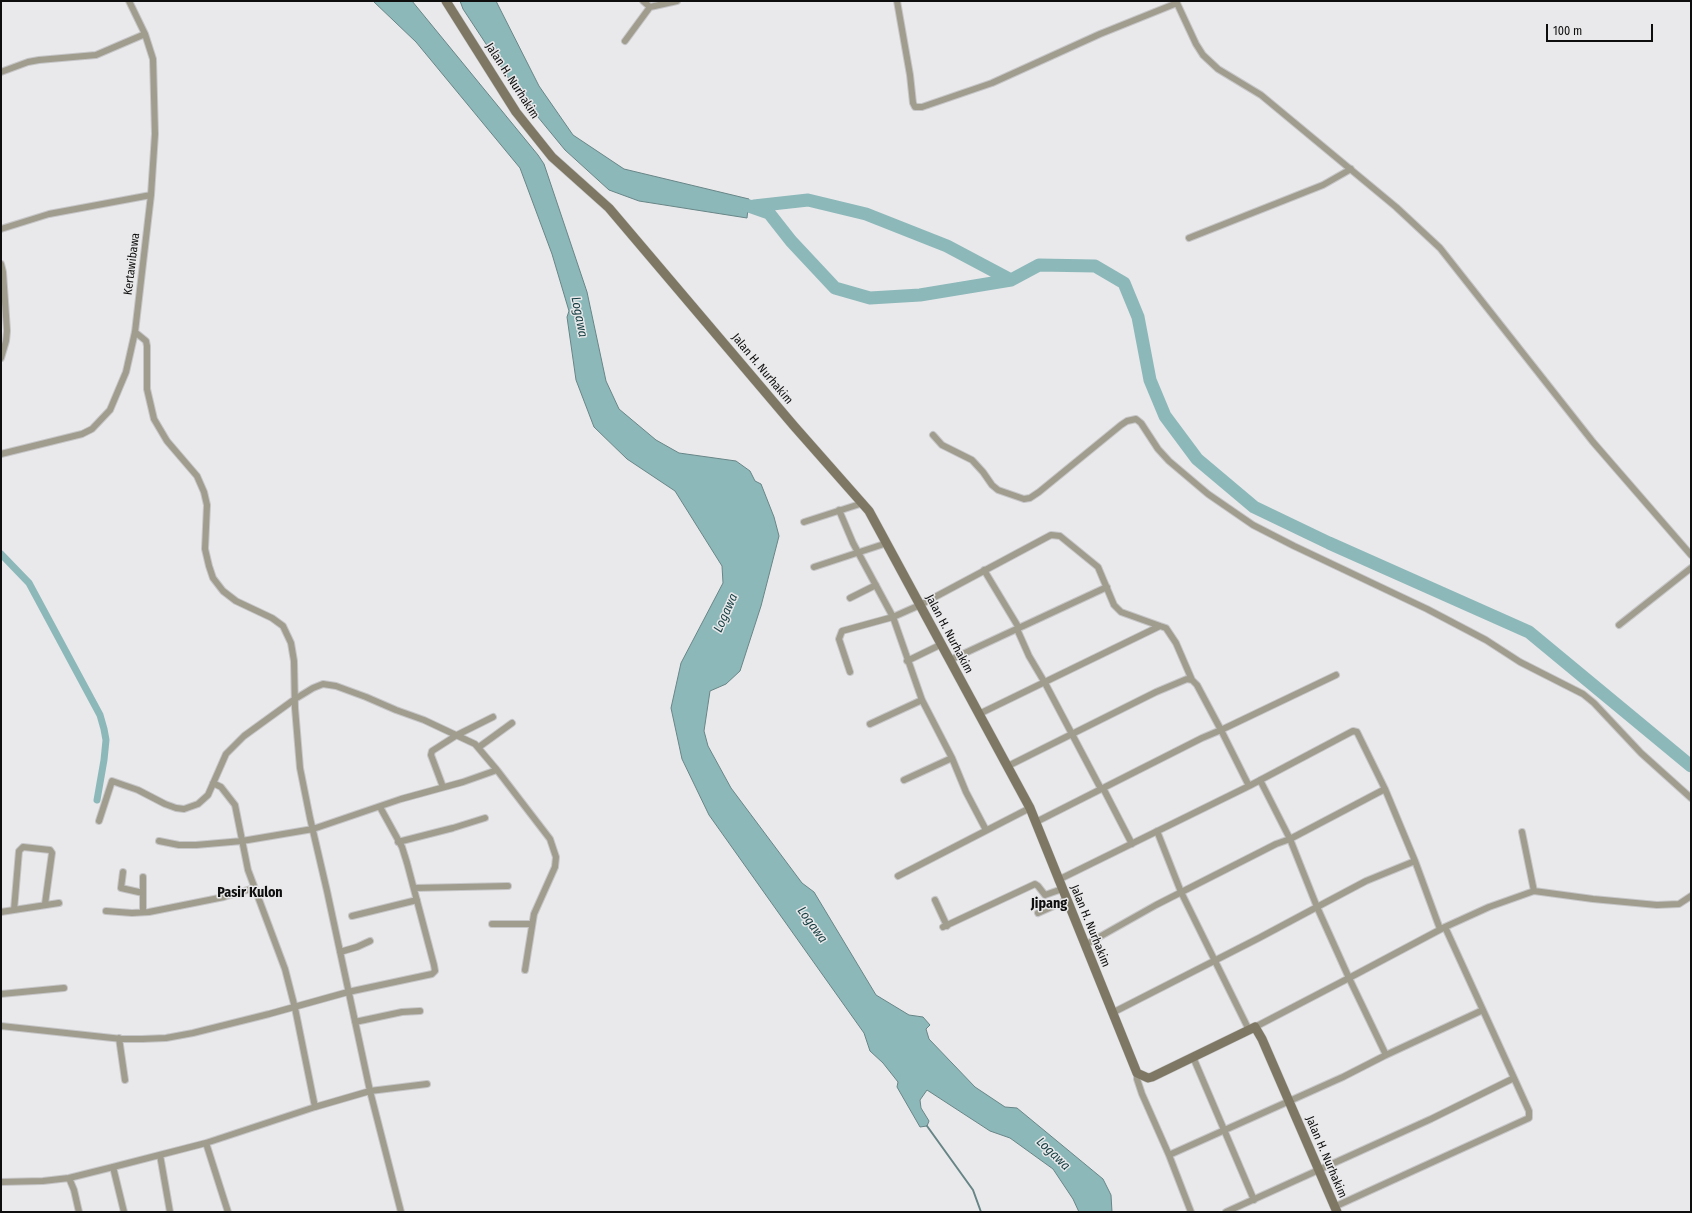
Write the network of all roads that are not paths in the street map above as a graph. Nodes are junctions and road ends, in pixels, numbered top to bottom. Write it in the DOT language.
graph roads {
  1 [pos="128,1"];
  2 [pos="446,1"];
  3 [pos="643,1"];
  4 [pos="677,1"];
  5 [pos="897,1"];
  6 [pos="1177,2"];
  7 [pos="650,7"];
  8 [pos="145,34"];
  9 [pos="625,41"];
  10 [pos="1,72"];
  11 [pos="1351,169"];
  12 [pos="151,195"];
  13 [pos="1,228"];
  14 [pos="1189,238"];
  15 [pos="1,264"];
  16 [pos="135,332"];
  17 [pos="1,358"];
  18 [pos="933,435"];
  19 [pos="1,454"];
  20 [pos="863,503"];
  21 [pos="839,510"];
  22 [pos="804,522"];
  23 [pos="887,543"];
  24 [pos="859,553"];
  25 [pos="1691,555"];
  26 [pos="814,567"];
  27 [pos="1691,568"];
  28 [pos="984,570"];
  29 [pos="876,585"];
  30 [pos="1107,587"];
  31 [pos="850,598"];
  32 [pos="920,605"];
  33 [pos="892,617"];
  34 [pos="1619,625"];
  35 [pos="1160,626"];
  36 [pos="1018,628"];
  37 [pos="942,644"];
  38 [pos="950,660"];
  39 [pos="907,661"];
  40 [pos="850,672"];
  41 [pos="1336,675"];
  42 [pos="1192,680"];
  43 [pos="1045,683"];
  44 [pos="922,700"];
  45 [pos="295,703"];
  46 [pos="979,714"];
  47 [pos="493,717"];
  48 [pos="512,723"];
  49 [pos="870,724"];
  50 [pos="1221,730"];
  51 [pos="1072,734"];
  52 [pos="454,737"];
  53 [pos="479,747"];
  54 [pos="952,758"];
  55 [pos="1008,766"];
  56 [pos="495,772"];
  57 [pos="904,780"];
  58 [pos="1260,780"];
  59 [pos="217,785"];
  60 [pos="1249,786"];
  61 [pos="442,787"];
  62 [pos="1102,788"];
  63 [pos="1385,789"];
  64 [pos="1691,798"];
  65 [pos="380,807"];
  66 [pos="1030,808"];
  67 [pos="485,818"];
  68 [pos="99,821"];
  69 [pos="1036,822"];
  70 [pos="313,829"];
  71 [pos="986,830"];
  72 [pos="1157,832"];
  73 [pos="1522,832"];
  74 [pos="1290,839"];
  75 [pos="159,841"];
  76 [pos="242,841"];
  77 [pos="398,842"];
  78 [pos="1132,844"];
  79 [pos="1415,861"];
  80 [pos="123,872"];
  81 [pos="898,876"];
  82 [pos="143,877"];
  83 [pos="1058,880"];
  84 [pos="508,886"];
  85 [pos="254,888"];
  86 [pos="414,888"];
  87 [pos="1062,889"];
  88 [pos="1534,890"];
  89 [pos="1181,892"];
  90 [pos="143,893"];
  91 [pos="1691,896"];
  92 [pos="417,900"];
  93 [pos="935,900"];
  94 [pos="1067,900"];
  95 [pos="59,903"];
  96 [pos="45,904"];
  97 [pos="1316,907"];
  98 [pos="14,910"];
  99 [pos="106,911"];
  100 [pos="1,912"];
  101 [pos="143,912"];
  102 [pos="1038,913"];
  103 [pos="352,916"];
  104 [pos="528,923"];
  105 [pos="492,924"];
  106 [pos="1443,928"];
  107 [pos="370,941"];
  108 [pos="1085,945"];
  109 [pos="340,952"];
  110 [pos="1214,961"];
  111 [pos="525,970"];
  112 [pos="1349,978"];
  113 [pos="64,988"];
  114 [pos="348,992"];
  115 [pos="1,994"];
  116 [pos="295,1008"];
  117 [pos="1483,1010"];
  118 [pos="420,1011"];
  119 [pos="1112,1013"];
  120 [pos="355,1022"];
  121 [pos="1,1026"];
  122 [pos="1252,1028"];
  123 [pos="119,1038"];
  124 [pos="1386,1055"];
  125 [pos="1193,1057"];
  126 [pos="1137,1073"];
  127 [pos="1514,1078"];
  128 [pos="124,1080"];
  129 [pos="427,1084"];
  130 [pos="370,1091"];
  131 [pos="1290,1102"];
  132 [pos="315,1107"];
  133 [pos="1225,1131"];
  134 [pos="206,1143"];
  135 [pos="160,1155"];
  136 [pos="1169,1155"];
  137 [pos="113,1167"];
  138 [pos="1319,1170"];
  139 [pos="69,1178"];
  140 [pos="1,1182"];
  141 [pos="1254,1200"];
  142 [pos="1336,1209"];
  143 [pos="79,1212"];
  144 [pos="124,1212"];
  145 [pos="170,1212"];
  146 [pos="228,1212"];
  147 [pos="401,1212"];
  148 [pos="1191,1212"];
  149 [pos="1226,1212"];
  1 -- 8 [label="street, Kertawibawa"];
  2 -- 20 [label="main road, Jalan H. Nurhakim"];
  3 -- 7 [label="street"];
  4 -- 7 [label="street"];
  5 -- 6 [label="street"];
  6 -- 11 [label="street"];
  7 -- 9 [label="street"];
  8 -- 10 [label="street"];
  8 -- 12 [label="street, Kertawibawa"];
  11 -- 14 [label="street"];
  11 -- 25 [label="street"];
  12 -- 13 [label="street"];
  12 -- 16 [label="street, Kertawibawa"];
  15 -- 17 [label="street"];
  16 -- 19 [label="street, Kertawibawa"];
  16 -- 45 [label="street"];
  18 -- 64 [label="street"];
  20 -- 21 [label="street"];
  20 -- 23 [label="main road, Jalan H. Nurhakim"];
  21 -- 22 [label="street"];
  21 -- 24 [label="street"];
  23 -- 24 [label="street"];
  23 -- 32 [label="main road, Jalan H. Nurhakim"];
  24 -- 26 [label="street"];
  24 -- 29 [label="street"];
  27 -- 34 [label="street"];
  28 -- 30 [label="street"];
  28 -- 32 [label="street"];
  28 -- 36 [label="street"];
  29 -- 31 [label="street"];
  29 -- 33 [label="street"];
  30 -- 35 [label="street"];
  30 -- 36 [label="street"];
  32 -- 33 [label="street"];
  32 -- 37 [label="main road, Jalan H. Nurhakim"];
  33 -- 39 [label="street"];
  33 -- 40 [label="street"];
  35 -- 42 [label="street"];
  35 -- 43 [label="street"];
  36 -- 38 [label="street"];
  36 -- 43 [label="street"];
  37 -- 38 [label="main road, Jalan H. Nurhakim"];
  37 -- 39 [label="street"];
  38 -- 46 [label="main road, Jalan H. Nurhakim"];
  39 -- 44 [label="street"];
  41 -- 50 [label="street"];
  42 -- 50 [label="street"];
  42 -- 51 [label="street"];
  43 -- 46 [label="street"];
  43 -- 51 [label="street"];
  44 -- 49 [label="street"];
  44 -- 54 [label="street"];
  45 -- 52 [label="street"];
  45 -- 59 [label="street"];
  45 -- 70 [label="street"];
  46 -- 55 [label="main road, Jalan H. Nurhakim"];
  47 -- 52 [label="street"];
  48 -- 53 [label="street"];
  50 -- 60 [label="street"];
  50 -- 62 [label="street"];
  51 -- 55 [label="street"];
  51 -- 62 [label="street"];
  52 -- 53 [label="street"];
  52 -- 61 [label="street"];
  53 -- 56 [label="street"];
  54 -- 57 [label="street"];
  54 -- 71 [label="street"];
  55 -- 66 [label="main road, Jalan H. Nurhakim"];
  56 -- 61 [label="street"];
  56 -- 104 [label="street"];
  58 -- 60 [label="street"];
  58 -- 63 [label="street"];
  58 -- 74 [label="street"];
  59 -- 68 [label="street"];
  59 -- 76 [label="street"];
  60 -- 72 [label="street"];
  61 -- 65 [label="street"];
  62 -- 69 [label="street"];
  62 -- 78 [label="street"];
  63 -- 74 [label="street"];
  63 -- 79 [label="street"];
  65 -- 70 [label="street"];
  65 -- 77 [label="street"];
  66 -- 69 [label="main road, Jalan H. Nurhakim"];
  66 -- 71 [label="street"];
  67 -- 77 [label="street"];
  69 -- 83 [label="main road, Jalan H. Nurhakim"];
  70 -- 76 [label="street"];
  70 -- 109 [label="street"];
  71 -- 81 [label="street"];
  72 -- 78 [label="street"];
  72 -- 89 [label="street"];
  73 -- 88 [label="street"];
  74 -- 89 [label="street"];
  74 -- 97 [label="street"];
  75 -- 76 [label="street"];
  76 -- 85 [label="street"];
  77 -- 86 [label="street"];
  78 -- 83 [label="street"];
  79 -- 97 [label="street"];
  79 -- 106 [label="street"];
  80 -- 90 [label="street"];
  82 -- 90 [label="street"];
  83 -- 87 [label="main road, Jalan H. Nurhakim"];
  84 -- 86 [label="street"];
  85 -- 101 [label="street"];
  85 -- 116 [label="street"];
  86 -- 92 [label="street"];
  87 -- 93 [label="street"];
  87 -- 94 [label="main road, Jalan H. Nurhakim"];
  88 -- 91 [label="street"];
  88 -- 106 [label="street"];
  89 -- 108 [label="street"];
  89 -- 110 [label="street"];
  90 -- 101 [label="street"];
  92 -- 103 [label="street"];
  92 -- 114 [label="street"];
  94 -- 102 [label="street"];
  94 -- 108 [label="main road, Jalan H. Nurhakim"];
  95 -- 96 [label="street"];
  96 -- 98 [label="street"];
  96 -- 98 [label="street"];
  97 -- 110 [label="street"];
  97 -- 112 [label="street"];
  98 -- 100 [label="street"];
  99 -- 101 [label="street"];
  104 -- 105 [label="street"];
  104 -- 111 [label="street"];
  106 -- 112 [label="street"];
  106 -- 117 [label="street"];
  107 -- 109 [label="street"];
  108 -- 119 [label="main road, Jalan H. Nurhakim"];
  109 -- 114 [label="street"];
  110 -- 119 [label="street"];
  110 -- 122 [label="street"];
  112 -- 122 [label="street"];
  112 -- 124 [label="street"];
  113 -- 115 [label="street"];
  114 -- 116 [label="street"];
  114 -- 120 [label="street"];
  116 -- 123 [label="street"];
  116 -- 132 [label="street"];
  117 -- 124 [label="street"];
  117 -- 127 [label="street"];
  118 -- 120 [label="street"];
  119 -- 126 [label="main road, Jalan H. Nurhakim"];
  120 -- 130 [label="street"];
  121 -- 123 [label="street"];
  122 -- 125 [label="main road"];
  122 -- 131 [label="main road, Jalan H. Nurhakim"];
  123 -- 128 [label="street"];
  124 -- 131 [label="street"];
  125 -- 126 [label="main road"];
  125 -- 133 [label="street"];
  126 -- 136 [label="street"];
  127 -- 138 [label="street"];
  127 -- 142 [label="street"];
  129 -- 130 [label="street"];
  130 -- 132 [label="street"];
  130 -- 147 [label="street"];
  131 -- 133 [label="street"];
  131 -- 138 [label="main road, Jalan H. Nurhakim"];
  132 -- 134 [label="street"];
  133 -- 136 [label="street"];
  133 -- 141 [label="street"];
  134 -- 135 [label="street"];
  134 -- 146 [label="street"];
  135 -- 137 [label="street"];
  135 -- 145 [label="street"];
  136 -- 148 [label="street"];
  137 -- 139 [label="street"];
  137 -- 144 [label="street"];
  138 -- 141 [label="street"];
  138 -- 142 [label="main road, Jalan H. Nurhakim"];
  139 -- 140 [label="street"];
  139 -- 143 [label="street"];
  141 -- 149 [label="street"];
}
